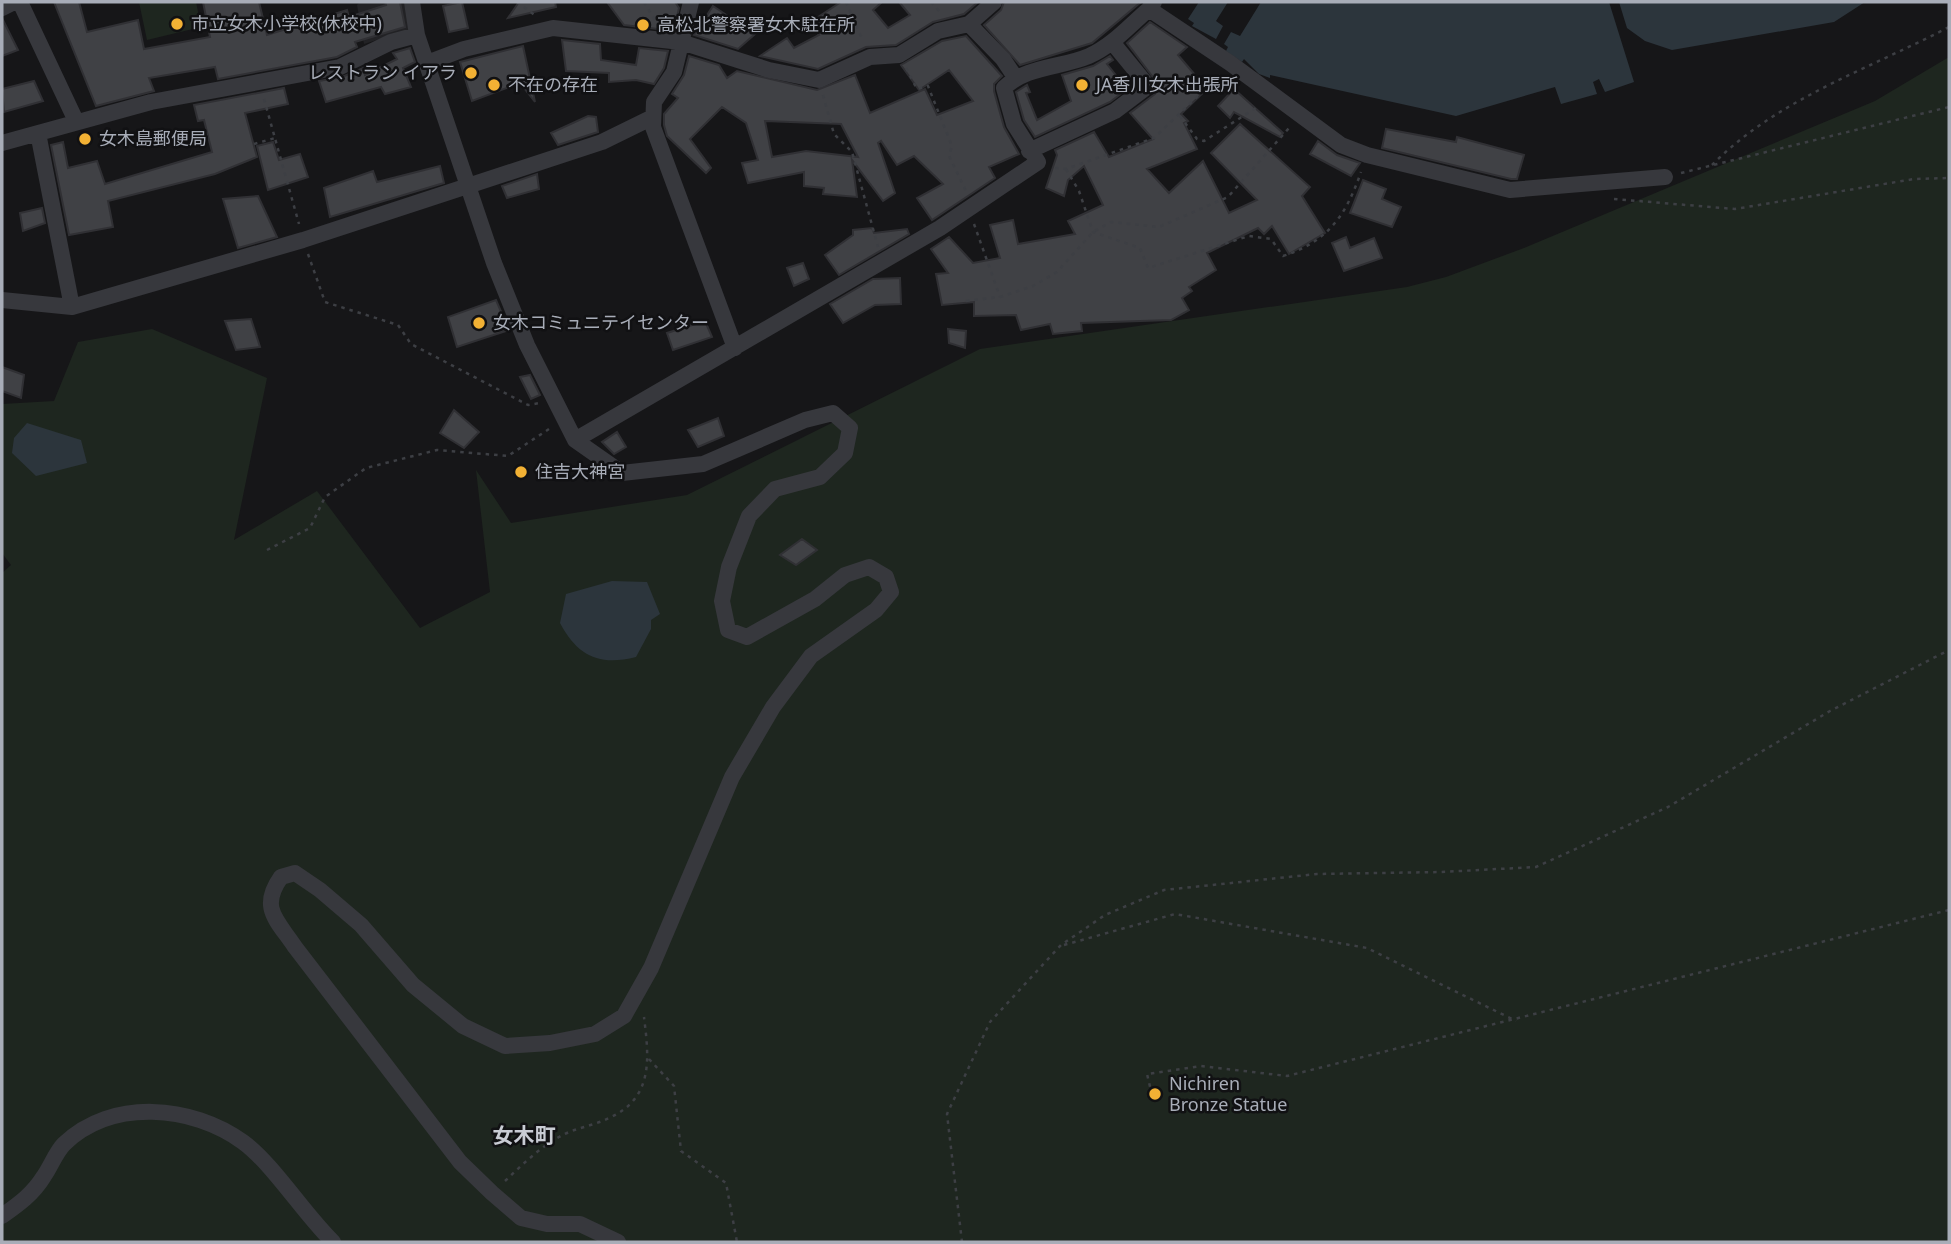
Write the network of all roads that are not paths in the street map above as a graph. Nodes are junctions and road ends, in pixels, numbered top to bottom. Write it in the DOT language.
graph roads {
  1 [pos="13,2"];
  2 [pos="20,2"];
  3 [pos="412,2"];
  4 [pos="691,2"];
  5 [pos="994,2"];
  6 [pos="1152,5"];
  7 [pos="2,8"];
  8 [pos="969,24"];
  9 [pos="418,35"];
  10 [pos="674,41"];
  11 [pos="1112,42"];
  12 [pos="427,64"];
  13 [pos="1015,77"];
  14 [pos="653,117"];
  15 [pos="76,121"];
  16 [pos="38,133"];
  17 [pos="2,143"];
  18 [pos="1034,157"];
  19 [pos="1665,177"];
  20 [pos="470,185"];
  21 [pos="2,300"];
  22 [pos="72,307"];
  23 [pos="735,348"];
  24 [pos="575,440"];
  25 [pos="2,1216"];
  26 [pos="333,1242"];
  27 [pos="618,1242"];
  1 -- 7 [label="street"];
  2 -- 15 [label="street"];
  3 -- 9 [label="street"];
  4 -- 10 [label="street"];
  5 -- 8 [label="street"];
  6 -- 11 [label="street"];
  6 -- 19 [label="street"];
  8 -- 10 [label="street"];
  8 -- 13 [label="street"];
  9 -- 12 [label="street"];
  9 -- 15 [label="street"];
  10 -- 12 [label="street"];
  10 -- 14 [label="street"];
  11 -- 13 [label="street"];
  11 -- 18 [label="street"];
  12 -- 20 [label="street"];
  13 -- 18 [label="street"];
  14 -- 20 [label="street"];
  14 -- 23 [label="street"];
  15 -- 16 [label="street"];
  16 -- 17 [label="street"];
  16 -- 22 [label="street"];
  18 -- 23 [label="street"];
  20 -- 22 [label="street"];
  20 -- 24 [label="street"];
  21 -- 22 [label="street"];
  23 -- 24 [label="street"];
  24 -- 27 [label="street"];
  25 -- 26 [label="street"];
}
